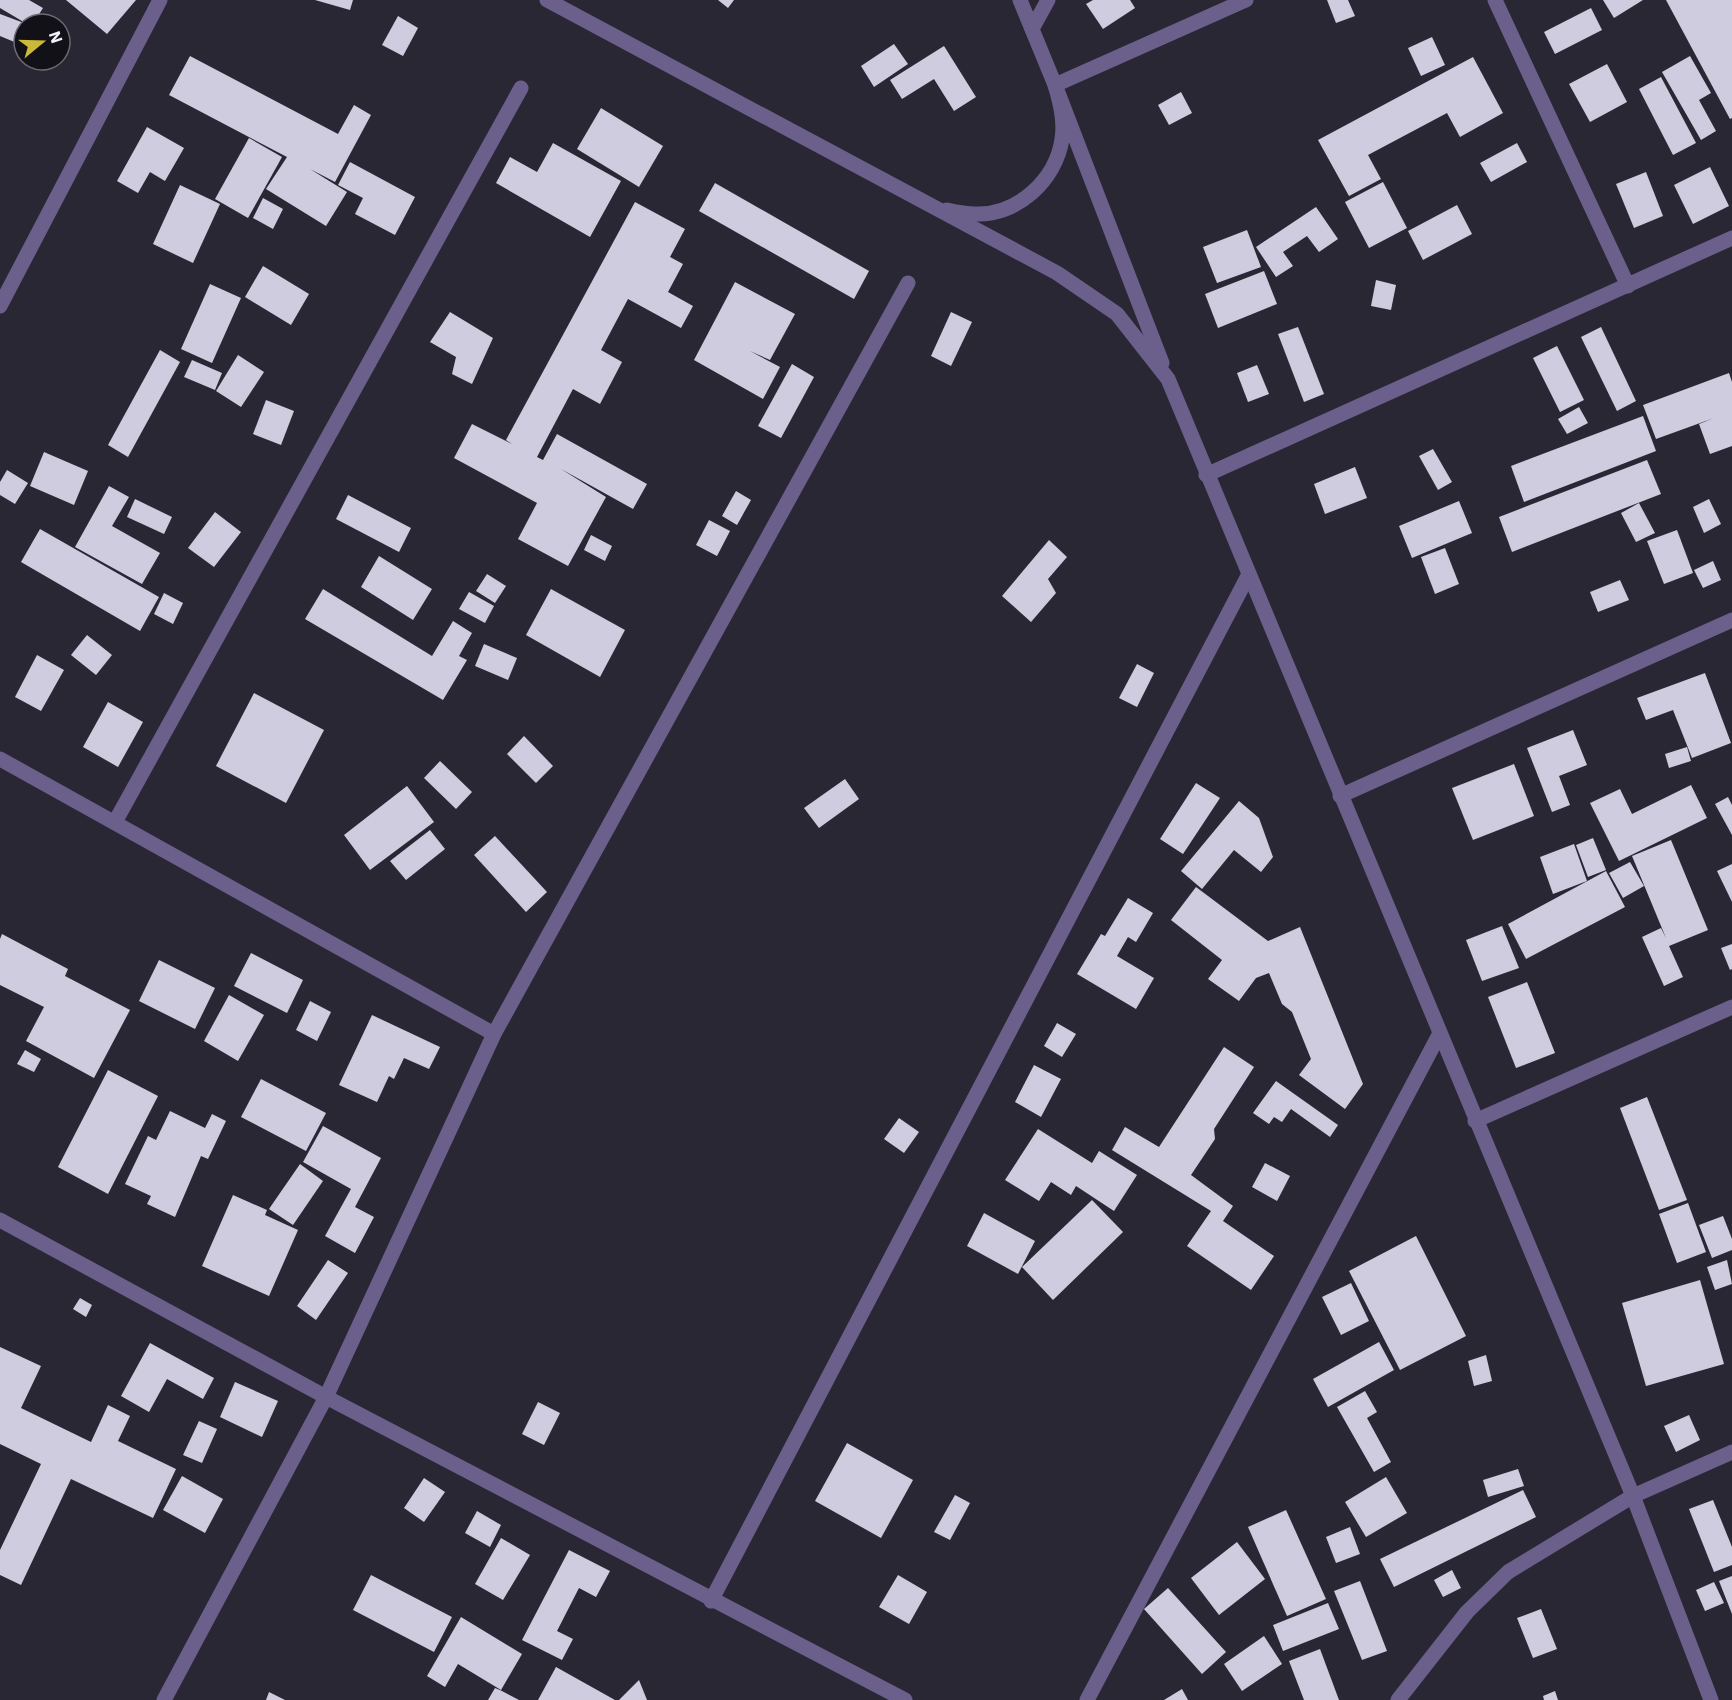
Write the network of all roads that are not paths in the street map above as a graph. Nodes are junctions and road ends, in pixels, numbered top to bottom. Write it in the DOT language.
graph roads {
  1 [pos="160,0"];
  2 [pos="547,0"];
  3 [pos="1020,0"];
  4 [pos="1048,0"];
  5 [pos="1246,0"];
  6 [pos="1494,0"];
  7 [pos="1032,29"];
  8 [pos="1055,85"];
  9 [pos="521,88"];
  10 [pos="922,202"];
  11 [pos="1732,238"];
  12 [pos="908,283"];
  13 [pos="1628,286"];
  14 [pos="0,306"];
  15 [pos="1168,379"];
  16 [pos="1206,475"];
  17 [pos="1248,576"];
  18 [pos="1732,620"];
  19 [pos="0,759"];
  20 [pos="1340,796"];
  21 [pos="115,822"];
  22 [pos="1732,1007"];
  23 [pos="1440,1033"];
  24 [pos="494,1034"];
  25 [pos="1475,1121"];
  26 [pos="0,1220"];
  27 [pos="326,1397"];
  28 [pos="1732,1452"];
  29 [pos="1633,1496"];
  30 [pos="711,1601"];
  31 [pos="164,1700"];
  32 [pos="904,1700"];
  33 [pos="1087,1700"];
  34 [pos="1398,1700"];
  35 [pos="1711,1700"];
  1 -- 14 [label="street"];
  2 -- 10 [label="street"];
  3 -- 7 [label="street"];
  4 -- 7 [label="street"];
  5 -- 8 [label="street"];
  6 -- 13 [label="street"];
  7 -- 8 [label="street"];
  8 -- 10 [label="street"];
  8 -- 15 [label="street"];
  9 -- 21 [label="street"];
  10 -- 15 [label="street"];
  11 -- 13 [label="street"];
  12 -- 24 [label="street"];
  13 -- 16 [label="street"];
  15 -- 16 [label="street"];
  16 -- 17 [label="street"];
  17 -- 20 [label="street"];
  17 -- 30 [label="street"];
  18 -- 20 [label="street"];
  19 -- 21 [label="street"];
  20 -- 23 [label="street"];
  21 -- 24 [label="street"];
  22 -- 25 [label="street"];
  23 -- 25 [label="street"];
  23 -- 33 [label="street"];
  24 -- 27 [label="street"];
  25 -- 29 [label="street"];
  26 -- 27 [label="street"];
  27 -- 30 [label="street"];
  27 -- 31 [label="street"];
  28 -- 29 [label="street"];
  29 -- 34 [label="street"];
  29 -- 35 [label="street"];
  30 -- 32 [label="street"];
}
